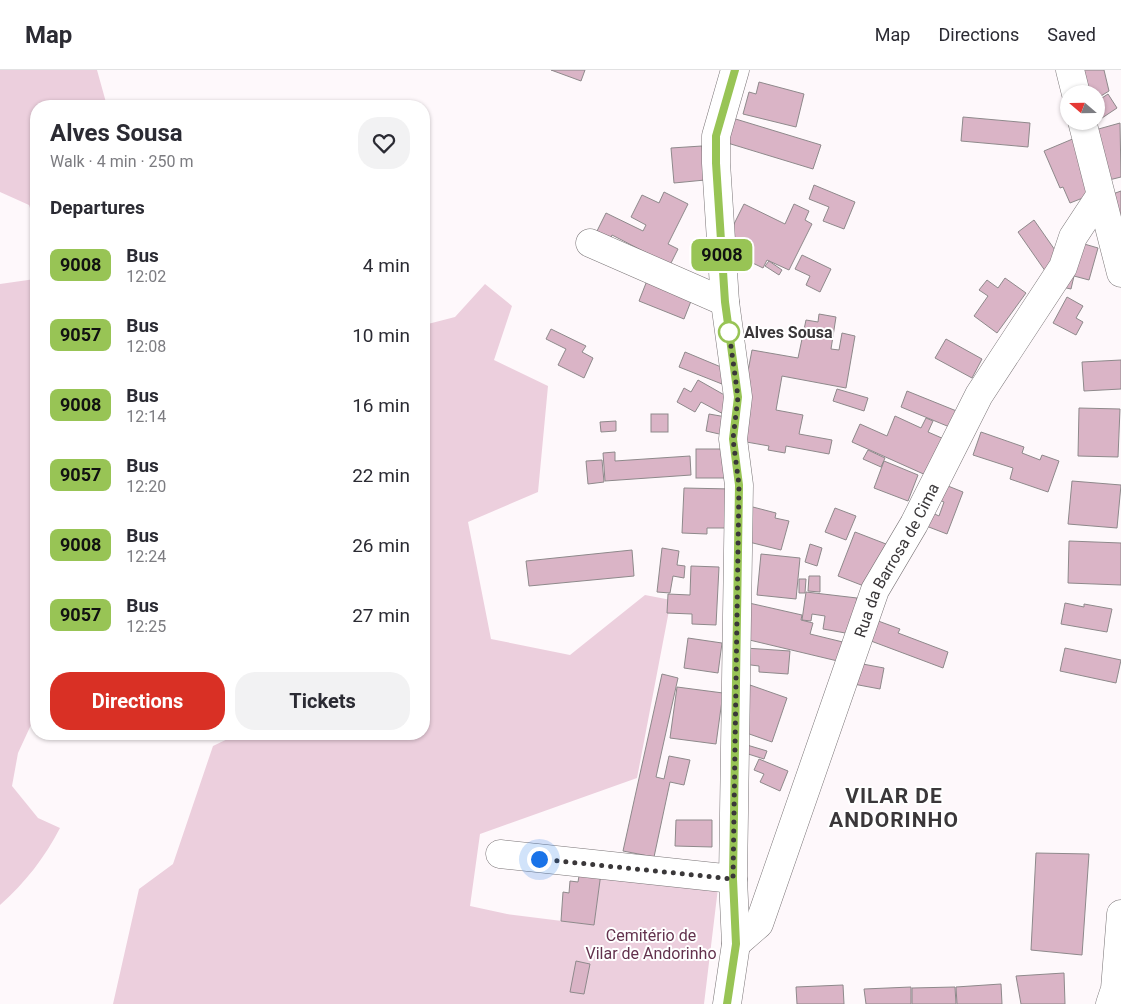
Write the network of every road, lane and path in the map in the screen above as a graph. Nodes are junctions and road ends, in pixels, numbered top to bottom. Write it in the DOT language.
graph roads {
  1 [pos="735,70"];
  2 [pos="1070,70"];
  3 [pos="1074,85"];
  4 [pos="1084,130"];
  5 [pos="1100,196"];
  6 [pos="590,243"];
  7 [pos="1121,273"];
  8 [pos="725,302"];
  9 [pos="500,854"];
  10 [pos="733,879"];
  11 [pos="1121,914"];
  12 [pos="736,944"];
  13 [pos="727,1004"];
  14 [pos="1110,1004"];
  1 -- 8 [label="street"];
  2 -- 3 [label="street"];
  4 -- 5 [label="street"];
  5 -- 7 [label="street"];
  5 -- 12 [label="street, Rua da Barrosa de Cima"];
  6 -- 8 [label="street"];
  8 -- 10 [label="street"];
  9 -- 10 [label="street"];
  10 -- 12 [label="street"];
  11 -- 14 [label="street"];
  12 -- 13 [label="street"];
}
